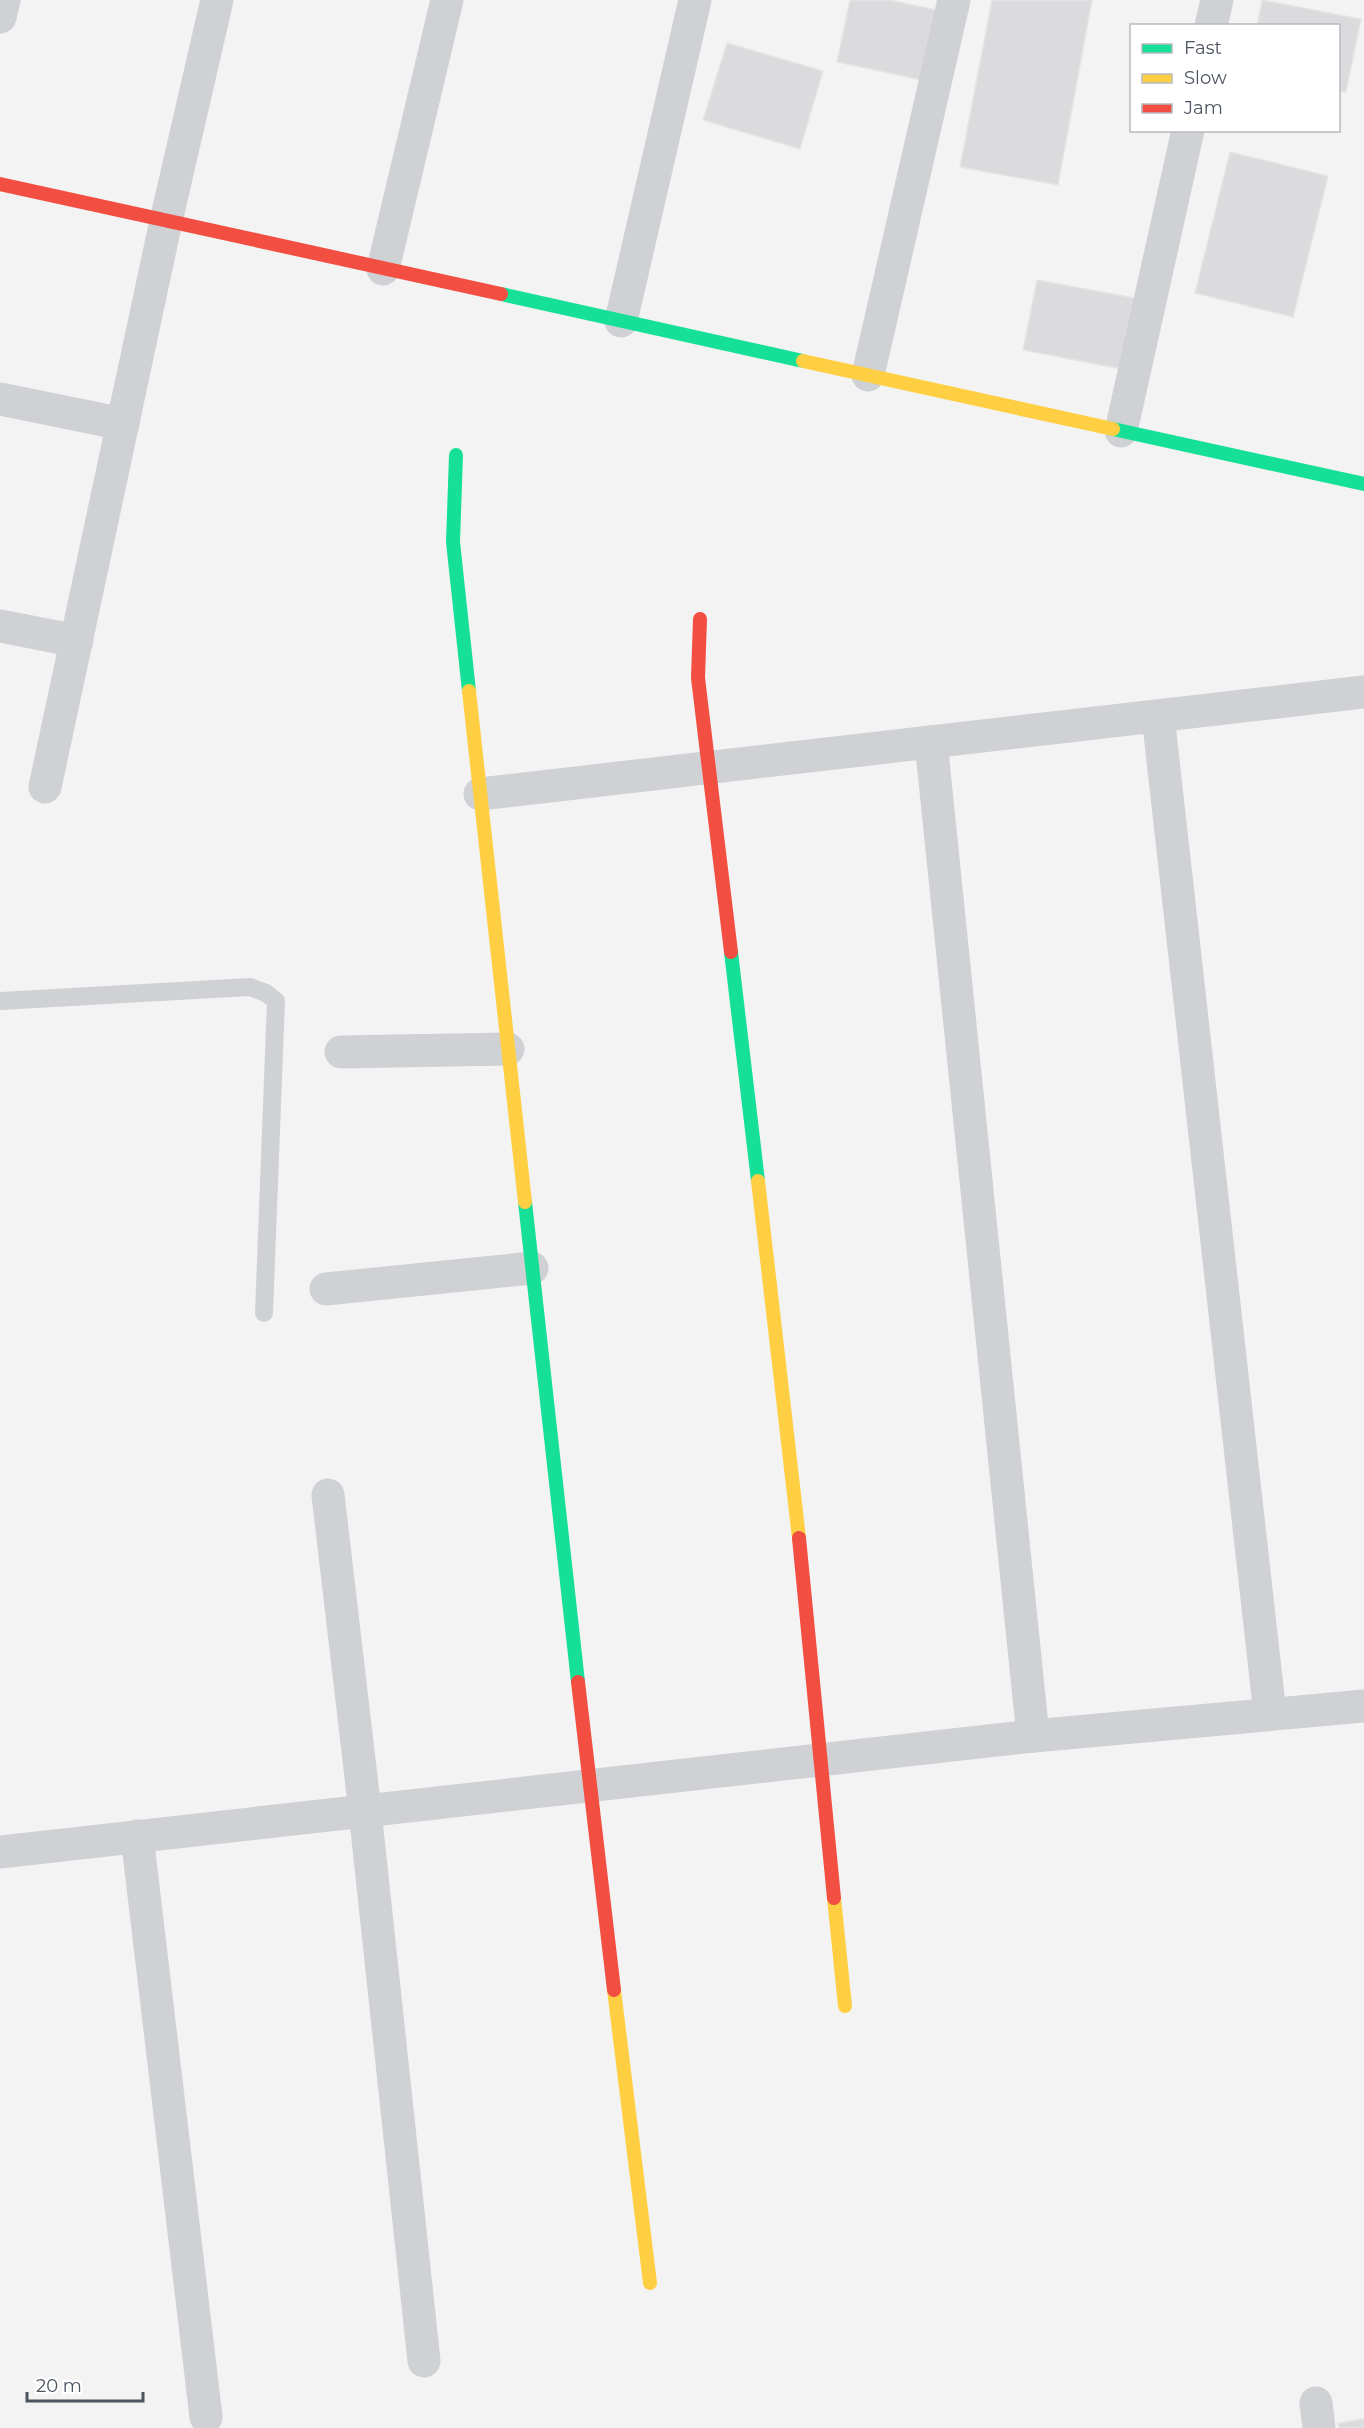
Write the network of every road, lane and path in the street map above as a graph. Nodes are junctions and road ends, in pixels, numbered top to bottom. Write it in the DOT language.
graph roads {
  1 [pos="4,0"];
  2 [pos="217,0"];
  3 [pos="447,0"];
  4 [pos="695,0"];
  5 [pos="954,0"];
  6 [pos="1217,0"];
  7 [pos="0,17"];
  8 [pos="1211,24"];
  9 [pos="1188,132"];
  10 [pos="0,184"];
  11 [pos="166,221"];
  12 [pos="383,268"];
  13 [pos="621,321"];
  14 [pos="868,375"];
  15 [pos="0,399"];
  16 [pos="123,424"];
  17 [pos="1121,431"];
  18 [pos="456,455"];
  19 [pos="1364,484"];
  20 [pos="700,619"];
  21 [pos="0,626"];
  22 [pos="77,641"];
  23 [pos="1364,692"];
  24 [pos="1158,716"];
  25 [pos="931,742"];
  26 [pos="707,768"];
  27 [pos="45,787"];
  28 [pos="480,794"];
  29 [pos="0,1001"];
  30 [pos="508,1049"];
  31 [pos="341,1052"];
  32 [pos="532,1268"];
  33 [pos="326,1289"];
  34 [pos="264,1313"];
  35 [pos="328,1495"];
  36 [pos="1364,1706"];
  37 [pos="1270,1714"];
  38 [pos="1033,1736"];
  39 [pos="821,1759"];
  40 [pos="589,1786"];
  41 [pos="365,1811"];
  42 [pos="137,1836"];
  43 [pos="0,1852"];
  44 [pos="845,2006"];
  45 [pos="650,2283"];
  46 [pos="424,2361"];
  47 [pos="206,2417"];
  1 -- 7 [label="street"];
  2 -- 11 [label="street"];
  3 -- 12 [label="street"];
  4 -- 13 [label="street"];
  5 -- 14 [label="street"];
  6 -- 8 [label="street"];
  9 -- 17 [label="street"];
  10 -- 11 [label="street"];
  11 -- 12 [label="street"];
  11 -- 16 [label="street"];
  12 -- 13 [label="street"];
  13 -- 14 [label="street"];
  14 -- 17 [label="street"];
  15 -- 16 [label="street"];
  16 -- 22 [label="street"];
  17 -- 19 [label="street"];
  18 -- 28 [label="street"];
  20 -- 26 [label="street"];
  21 -- 22 [label="street"];
  22 -- 27 [label="street"];
  23 -- 24 [label="street"];
  24 -- 25 [label="street"];
  24 -- 37 [label="street"];
  25 -- 26 [label="street"];
  25 -- 38 [label="street"];
  26 -- 28 [label="street"];
  26 -- 39 [label="street"];
  28 -- 30 [label="street"];
  29 -- 34 [label="lane"];
  30 -- 31 [label="street"];
  30 -- 32 [label="street"];
  32 -- 33 [label="street"];
  32 -- 40 [label="street"];
  35 -- 41 [label="street"];
  36 -- 37 [label="street"];
  37 -- 38 [label="street"];
  38 -- 39 [label="street"];
  39 -- 40 [label="street"];
  39 -- 44 [label="street"];
  40 -- 41 [label="street"];
  40 -- 45 [label="street"];
  41 -- 42 [label="street"];
  41 -- 46 [label="street"];
  42 -- 43 [label="street"];
  42 -- 47 [label="street"];
}
